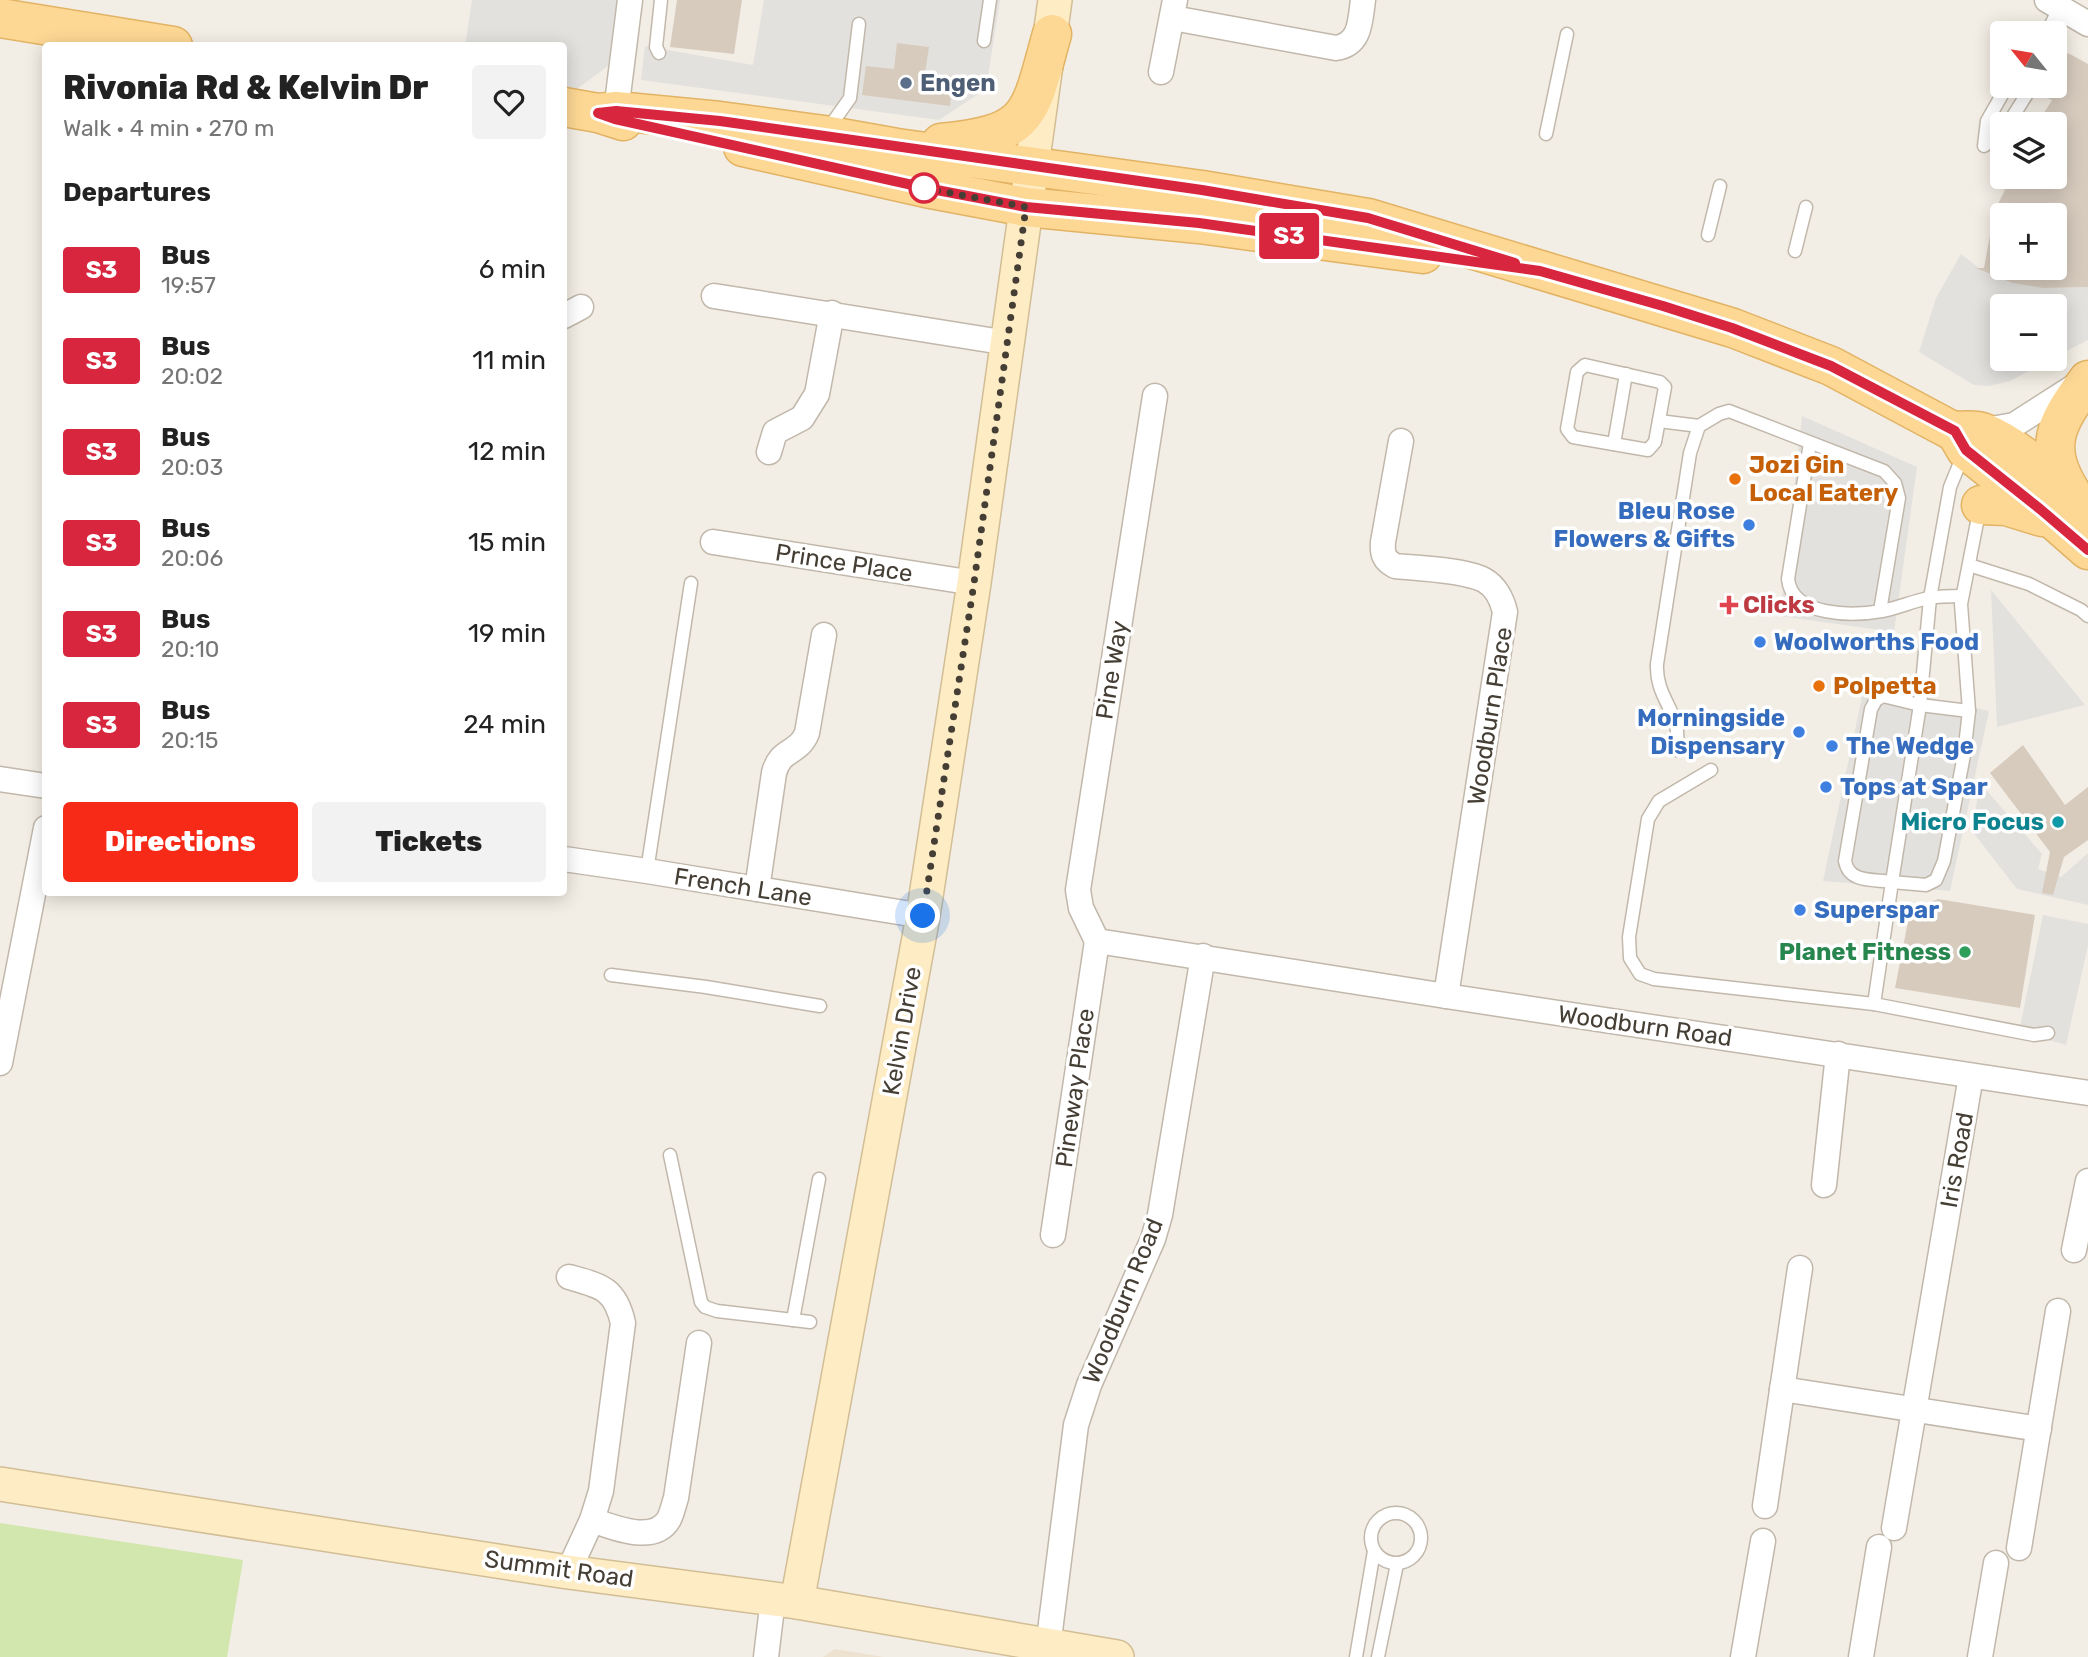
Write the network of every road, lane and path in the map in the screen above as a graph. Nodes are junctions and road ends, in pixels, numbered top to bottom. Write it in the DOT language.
graph roads {
  1 [pos="630,0"];
  2 [pos="661,0"];
  3 [pos="990,0"];
  4 [pos="1363,0"];
  5 [pos="2053,4"];
  6 [pos="1174,9"];
  7 [pos="1054,17"];
  8 [pos="0,18"];
  9 [pos="859,24"];
  10 [pos="2088,24"];
  11 [pos="1567,34"];
  12 [pos="984,41"];
  13 [pos="148,42"];
  14 [pos="659,53"];
  15 [pos="1161,72"];
  16 [pos="598,112"];
  17 [pos="1546,134"];
  18 [pos="824,135"];
  19 [pos="897,148"];
  20 [pos="1033,167"];
  21 [pos="1720,186"];
  22 [pos="1026,207"];
  23 [pos="1805,207"];
  24 [pos="1708,235"];
  25 [pos="1795,251"];
  26 [pos="1540,271"];
  27 [pos="714,296"];
  28 [pos="832,313"];
  29 [pos="1008,343"];
  30 [pos="1626,374"];
  31 [pos="2088,379"];
  32 [pos="1155,396"];
  33 [pos="1659,421"];
  34 [pos="1699,426"];
  35 [pos="1401,442"];
  36 [pos="1810,443"];
  37 [pos="1614,444"];
  38 [pos="769,452"];
  39 [pos="1986,459"];
  40 [pos="2074,513"];
  41 [pos="713,542"];
  42 [pos="2088,550"];
  43 [pos="1969,565"];
  44 [pos="691,583"];
  45 [pos="974,583"];
  46 [pos="1962,596"];
  47 [pos="1930,598"];
  48 [pos="1880,611"];
  49 [pos="2088,616"];
  50 [pos="824,635"];
  51 [pos="1920,705"];
  52 [pos="1969,711"];
  53 [pos="1676,750"];
  54 [pos="1711,769"];
  55 [pos="0,779"];
  56 [pos="42,785"];
  57 [pos="42,848"];
  58 [pos="567,859"];
  59 [pos="647,871"];
  60 [pos="1892,882"];
  61 [pos="757,889"];
  62 [pos="923,916"];
  63 [pos="1097,941"];
  64 [pos="1203,956"];
  65 [pos="611,975"];
  66 [pos="1446,996"];
  67 [pos="1874,1004"];
  68 [pos="820,1006"];
  69 [pos="2048,1033"];
  70 [pos="1838,1054"];
  71 [pos="0,1063"];
  72 [pos="1971,1076"];
  73 [pos="2088,1093"];
  74 [pos="670,1154"];
  75 [pos="819,1179"];
  76 [pos="2088,1181"];
  77 [pos="1824,1185"];
  78 [pos="1053,1235"];
  79 [pos="2074,1250"];
  80 [pos="1800,1268"];
  81 [pos="569,1277"];
  82 [pos="2058,1311"];
  83 [pos="793,1320"];
  84 [pos="810,1322"];
  85 [pos="699,1343"];
  86 [pos="1782,1389"];
  87 [pos="1914,1410"];
  88 [pos="2039,1429"];
  89 [pos="0,1484"];
  90 [pos="1765,1506"];
  91 [pos="592,1520"];
  92 [pos="1763,1541"];
  93 [pos="2019,1548"];
  94 [pos="1374,1551"];
  95 [pos="1996,1563"];
  96 [pos="1397,1564"];
  97 [pos="568,1572"];
  98 [pos="785,1600"];
  99 [pos="1048,1647"];
  100 [pos="766,1657"];
  101 [pos="1117,1657"];
  102 [pos="1356,1657"];
  103 [pos="1378,1657"];
  104 [pos="1742,1657"];
  105 [pos="1861,1657"];
  106 [pos="1980,1657"];
  1 -- 16 [label="street"];
  2 -- 14 [label="lane"];
  3 -- 12 [label="lane"];
  4 -- 6 [label="street"];
  5 -- 10 [label="street"];
  6 -- 15 [label="street"];
  7 -- 19 [label="main road"];
  7 -- 20 [label="main road, Kelvin Drive"];
  8 -- 13 [label="main road"];
  9 -- 18 [label="lane"];
  11 -- 17 [label="lane"];
  16 -- 18 [label="main road"];
  16 -- 22 [label="main road"];
  18 -- 19 [label="main road"];
  19 -- 20 [label="main road"];
  20 -- 22 [label="main road, Kelvin Drive"];
  20 -- 26 [label="main road"];
  21 -- 24 [label="lane"];
  22 -- 26 [label="main road"];
  22 -- 29 [label="main road, Kelvin Drive"];
  23 -- 25 [label="lane"];
  26 -- 39 [label="main road"];
  27 -- 28 [label="street"];
  28 -- 29 [label="street"];
  28 -- 38 [label="street"];
  29 -- 45 [label="main road, Kelvin Drive"];
  30 -- 33 [label="lane"];
  30 -- 37 [label="lane"];
  30 -- 37 [label="lane"];
  31 -- 39 [label="street"];
  31 -- 40 [label="main road"];
  32 -- 63 [label="street, Pine Way"];
  33 -- 34 [label="lane"];
  33 -- 37 [label="lane"];
  34 -- 36 [label="lane"];
  34 -- 53 [label="lane"];
  35 -- 66 [label="street, Woodburn Place"];
  36 -- 48 [label="lane"];
  36 -- 48 [label="lane"];
  39 -- 40 [label="main road"];
  39 -- 40 [label="main road"];
  39 -- 43 [label="lane"];
  39 -- 47 [label="lane"];
  40 -- 42 [label="main road"];
  41 -- 45 [label="street, Prince Place"];
  43 -- 46 [label="lane"];
  43 -- 49 [label="lane"];
  44 -- 59 [label="lane"];
  45 -- 62 [label="main road, Kelvin Drive"];
  46 -- 47 [label="lane"];
  46 -- 52 [label="lane"];
  47 -- 48 [label="lane"];
  47 -- 51 [label="lane"];
  50 -- 61 [label="street"];
  51 -- 52 [label="lane"];
  51 -- 60 [label="lane"];
  51 -- 60 [label="lane"];
  52 -- 60 [label="lane"];
  54 -- 67 [label="lane"];
  55 -- 56 [label="street"];
  57 -- 71 [label="street"];
  58 -- 59 [label="street, French Lane"];
  59 -- 61 [label="street, French Lane"];
  60 -- 67 [label="lane"];
  61 -- 62 [label="street, French Lane"];
  62 -- 98 [label="main road, Kelvin Drive"];
  63 -- 64 [label="street, Woodburn Road"];
  63 -- 78 [label="street, Pineway Place"];
  64 -- 66 [label="street, Woodburn Road"];
  64 -- 99 [label="street, Woodburn Road"];
  65 -- 68 [label="lane"];
  66 -- 70 [label="street, Woodburn Road"];
  67 -- 69 [label="lane"];
  70 -- 72 [label="street, Woodburn Road"];
  70 -- 77 [label="street"];
  72 -- 73 [label="street, Woodburn Road"];
  72 -- 87 [label="street, Iris Road"];
  74 -- 83 [label="lane"];
  75 -- 83 [label="lane"];
  76 -- 79 [label="street"];
  80 -- 86 [label="street"];
  81 -- 91 [label="street"];
  82 -- 88 [label="street"];
  83 -- 84 [label="lane"];
  85 -- 91 [label="street"];
  86 -- 87 [label="street"];
  86 -- 90 [label="street"];
  87 -- 88 [label="street"];
  87 -- 105 [label="street, Iris Road"];
  88 -- 93 [label="street"];
  89 -- 97 [label="main road, Summit Road"];
  91 -- 97 [label="street"];
  92 -- 104 [label="street"];
  94 -- 96 [label="lane"];
  94 -- 96 [label="lane"];
  94 -- 102 [label="lane"];
  95 -- 106 [label="street"];
  96 -- 103 [label="lane"];
  97 -- 98 [label="main road, Summit Road"];
  98 -- 99 [label="main road, Summit Road"];
  98 -- 100 [label="street"];
  99 -- 101 [label="main road, Summit Road"];
}
